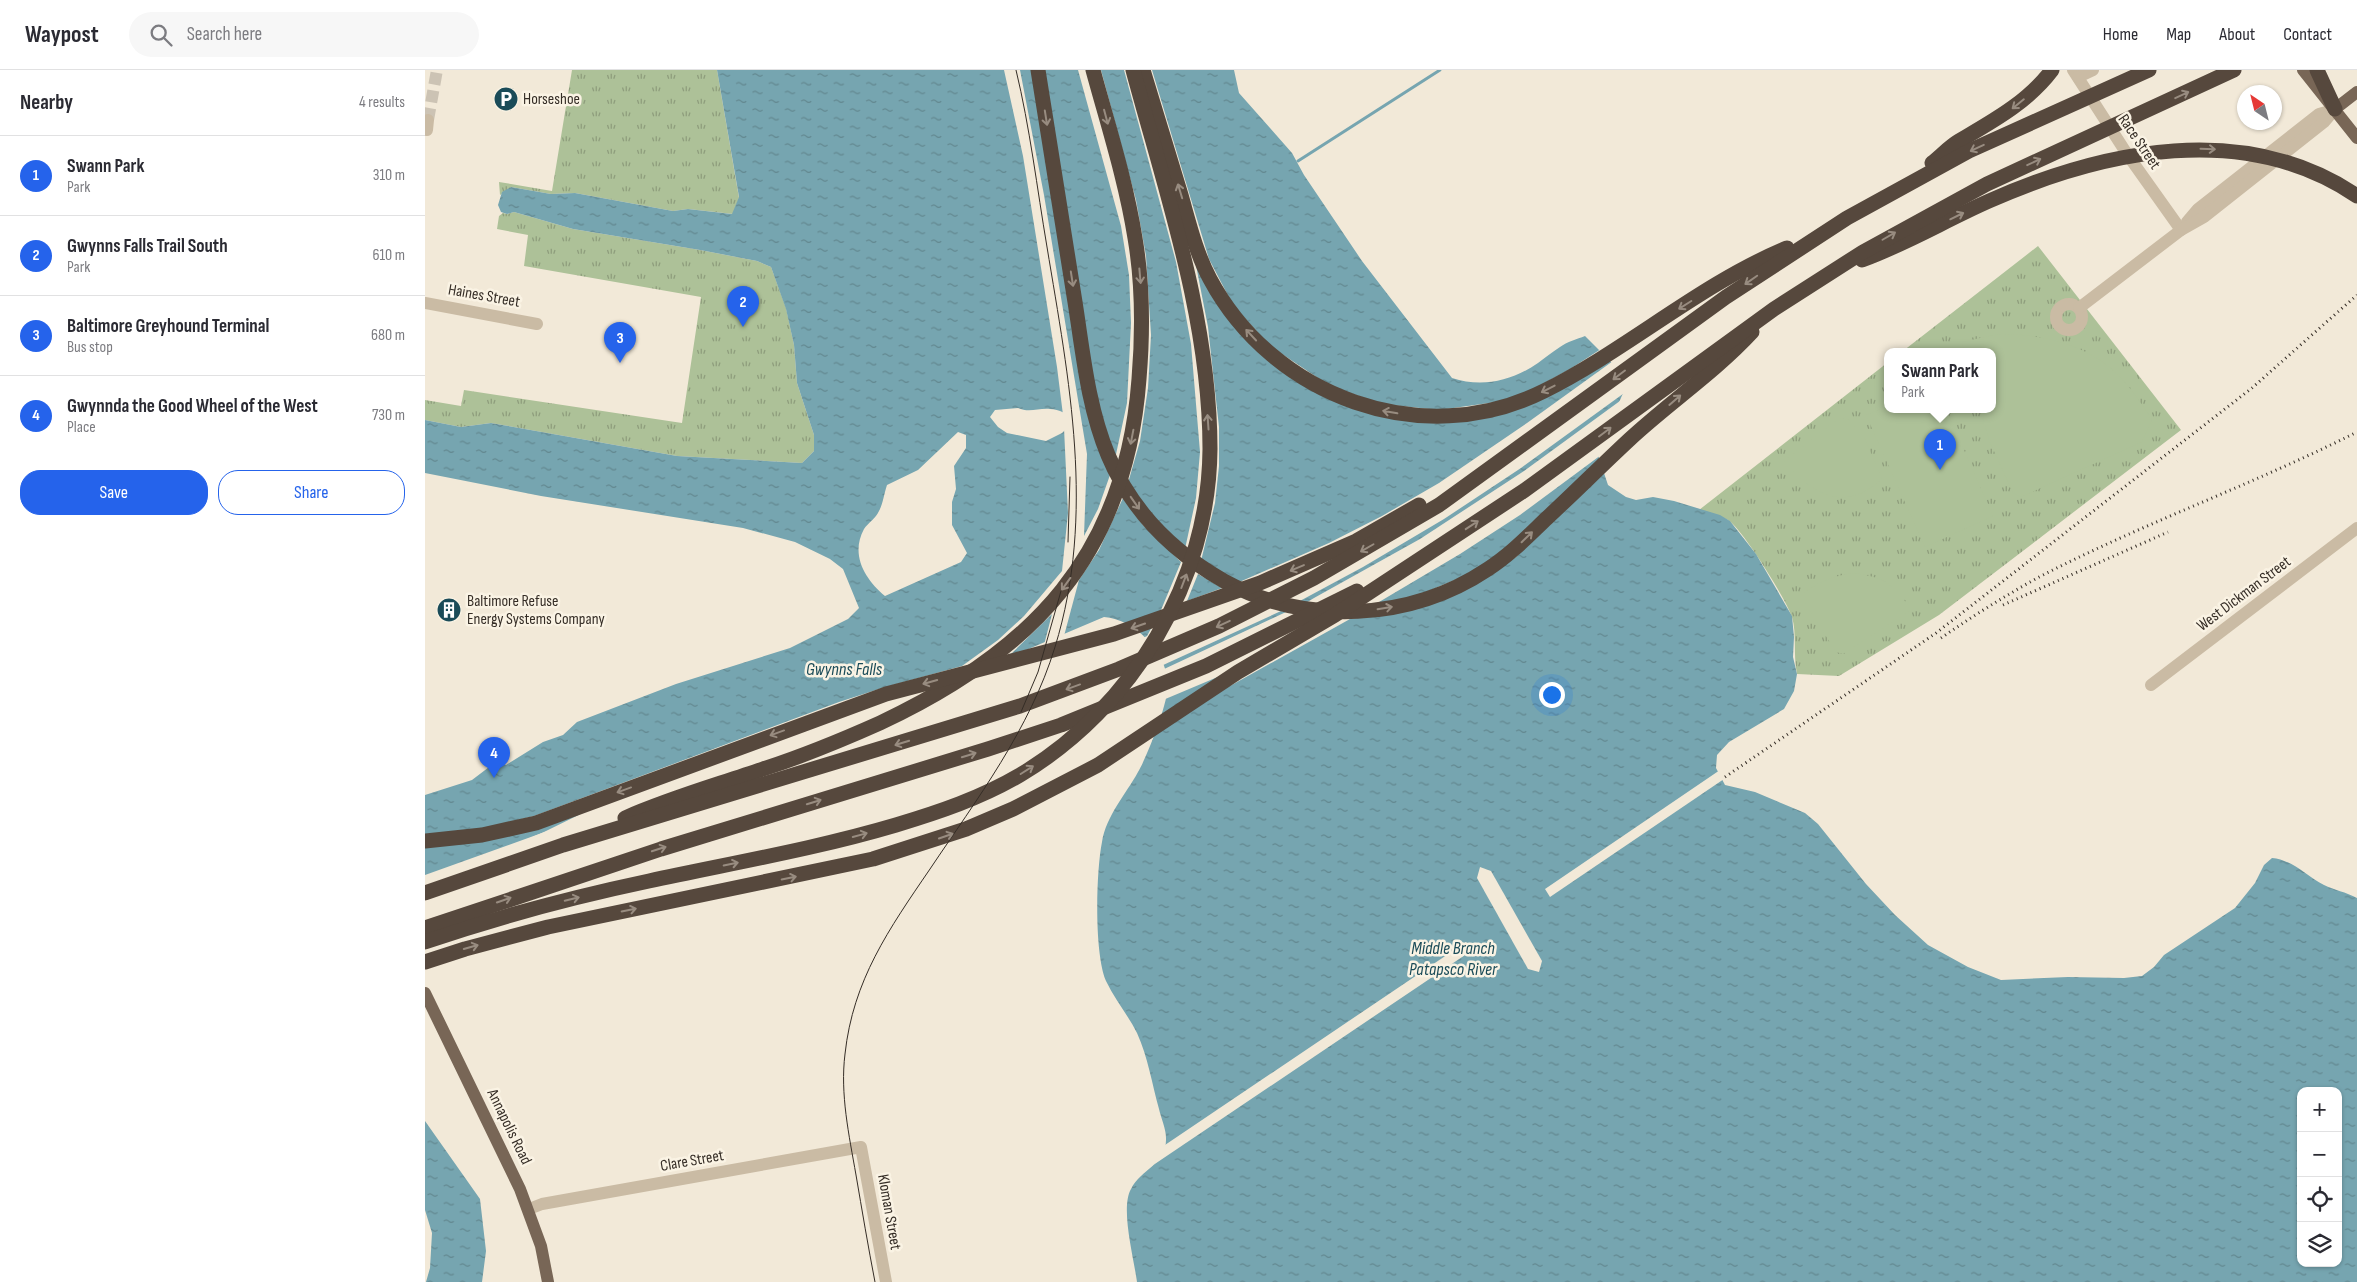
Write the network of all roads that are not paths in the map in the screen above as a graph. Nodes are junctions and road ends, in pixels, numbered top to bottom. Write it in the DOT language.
graph roads {
  1 [pos="1038,70"];
  2 [pos="1093,70"];
  3 [pos="1133,70"];
  4 [pos="1143,70"];
  5 [pos="2052,70"];
  6 [pos="2093,70"];
  7 [pos="2149,70"];
  8 [pos="2234,70"];
  9 [pos="2303,70"];
  10 [pos="2317,70"];
  11 [pos="2075,74"];
  12 [pos="2357,92"];
  13 [pos="2335,109"];
  14 [pos="2357,138"];
  15 [pos="1905,184"];
  16 [pos="2357,196"];
  17 [pos="2181,230"];
  18 [pos="1821,234"];
  19 [pos="1832,271"];
  20 [pos="425,303"];
  21 [pos="2079,308"];
  22 [pos="1774,309"];
  23 [pos="537,324"];
  24 [pos="1524,445"];
  25 [pos="2357,528"];
  26 [pos="1431,551"];
  27 [pos="2151,686"];
  28 [pos="425,842"];
  29 [pos="563,845"];
  30 [pos="425,893"];
  31 [pos="425,928"];
  32 [pos="425,942"];
  33 [pos="425,962"];
  34 [pos="426,997"];
  35 [pos="861,1147"];
  36 [pos="529,1209"];
  37 [pos="548,1282"];
  38 [pos="886,1282"];
  1 -- 22 [label="highway, one-way"];
  2 -- 29 [label="highway, one-way"];
  32 -- 3 [label="highway, one-way"];
  18 -- 4 [label="highway, one-way"];
  5 -- 15 [label="highway, one-way"];
  6 -- 11 [label="street"];
  7 -- 15 [label="highway, one-way"];
  19 -- 8 [label="highway, one-way"];
  9 -- 13 [label="main road"];
  10 -- 13 [label="highway"];
  11 -- 17 [label="street, Race Street"];
  12 -- 13 [label="main road"];
  13 -- 14 [label="main road"];
  13 -- 17 [label="street"];
  15 -- 18 [label="highway"];
  19 -- 16 [label="highway, one-way"];
  17 -- 21 [label="street"];
  18 -- 24 [label="highway, one-way"];
  19 -- 22 [label="highway"];
  20 -- 23 [label="street, Haines Street"];
  26 -- 22 [label="highway, one-way"];
  24 -- 28 [label="highway, one-way"];
  24 -- 29 [label="highway, one-way"];
  25 -- 27 [label="street, West Dickman Street"];
  31 -- 26 [label="highway, one-way"];
  33 -- 26 [label="highway, one-way"];
  29 -- 30 [label="highway"];
  34 -- 36 [label="main road, Annapolis Road"];
  35 -- 36 [label="street, Clare Street"];
  35 -- 38 [label="street, Kloman Street"];
  36 -- 37 [label="main road, Annapolis Road"];
}
